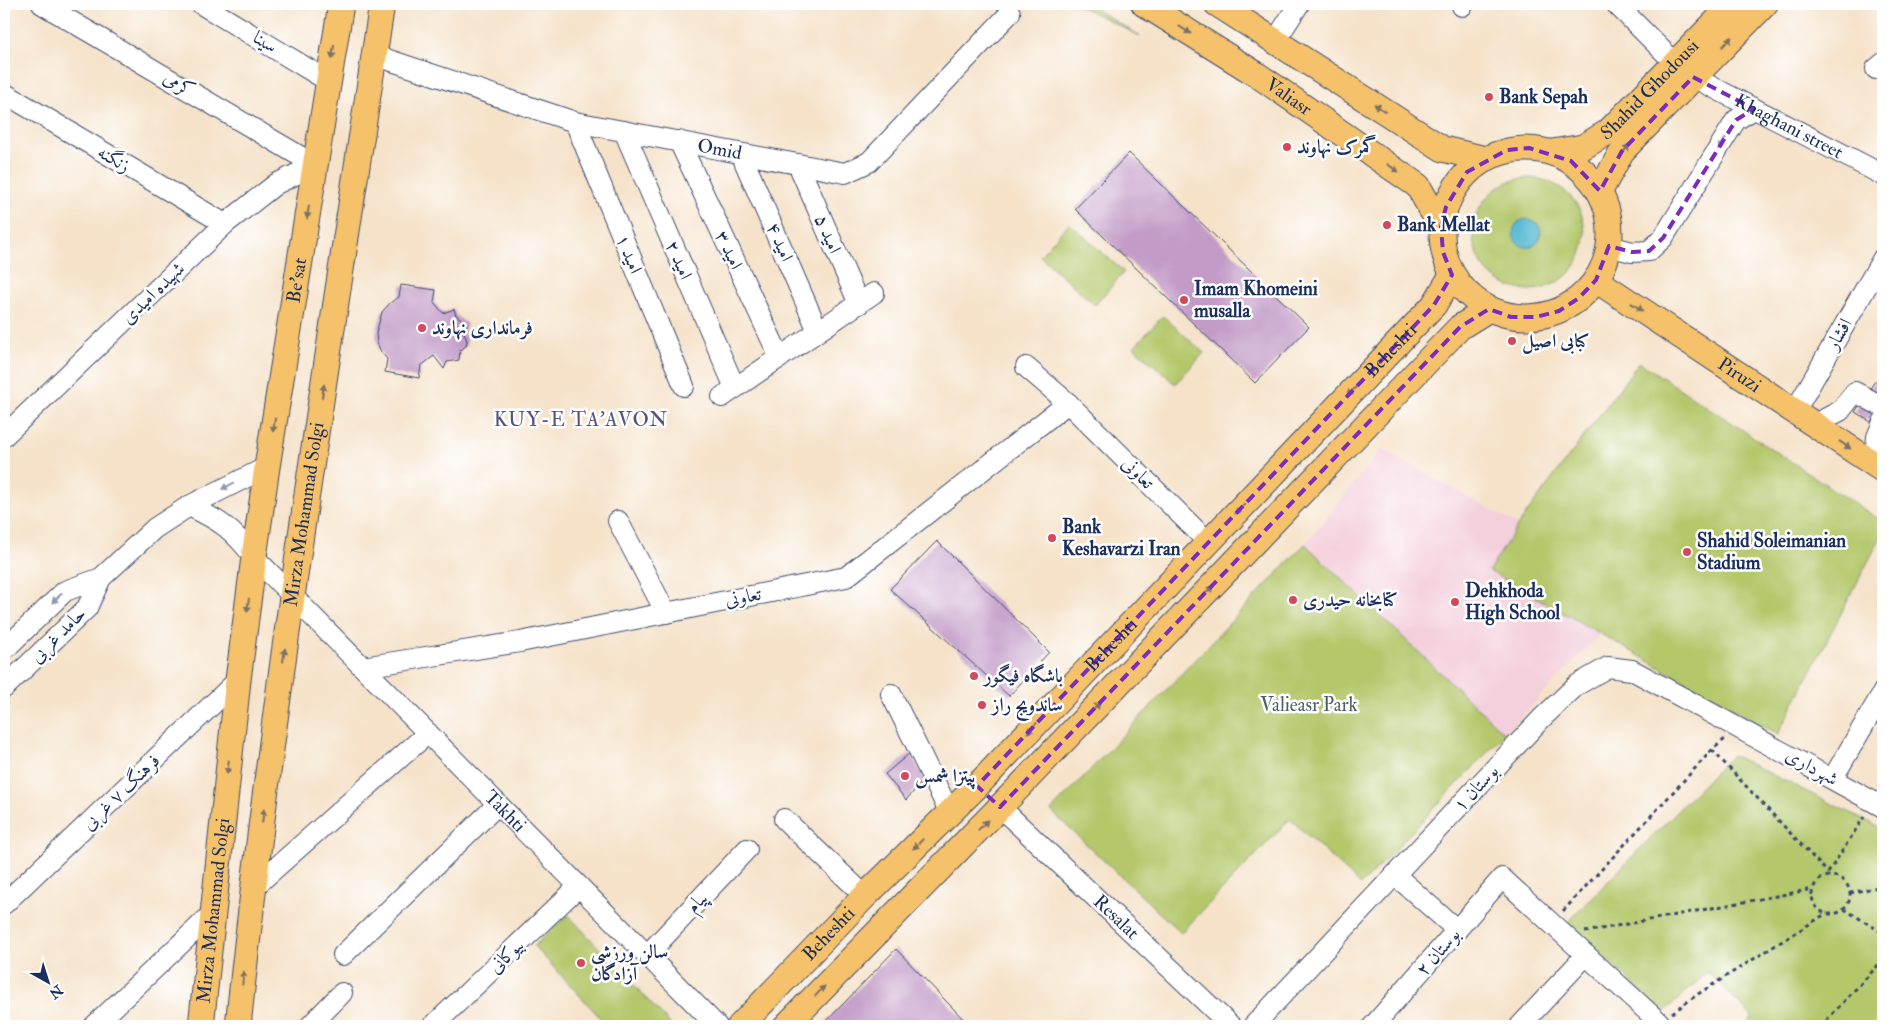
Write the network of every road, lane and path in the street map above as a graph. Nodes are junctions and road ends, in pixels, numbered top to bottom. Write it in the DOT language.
graph roads {
  1 [pos="42,4"];
  2 [pos="202,4"];
  3 [pos="341,4"];
  4 [pos="382,4"];
  5 [pos="1144,4"];
  6 [pos="1217,4"];
  7 [pos="1299,4"];
  8 [pos="1616,4"];
  9 [pos="1733,4"];
  10 [pos="1765,4"];
  11 [pos="1010,13"];
  12 [pos="1276,40"];
  13 [pos="374,55"];
  14 [pos="1684,70"];
  15 [pos="328,81"];
  16 [pos="4,93"];
  17 [pos="1754,108"];
  18 [pos="575,122"];
  19 [pos="624,131"];
  20 [pos="679,142"];
  21 [pos="1552,152"];
  22 [pos="741,154"];
  23 [pos="1485,159"];
  24 [pos="798,164"];
  25 [pos="315,165"];
  26 [pos="1883,175"];
  27 [pos="1600,191"];
  28 [pos="224,224"];
  29 [pos="1441,227"];
  30 [pos="1609,246"];
  31 [pos="1883,258"];
  32 [pos="1452,275"];
  33 [pos="1596,280"];
  34 [pos="1489,309"];
  35 [pos="818,331"];
  36 [pos="780,358"];
  37 [pos="1026,367"];
  38 [pos="684,386"];
  39 [pos="1068,403"];
  40 [pos="1883,407"];
  41 [pos="1805,417"];
  42 [pos="1883,422"];
  43 [pos="4,436"];
  44 [pos="267,467"];
  45 [pos="1879,467"];
  46 [pos="189,506"];
  47 [pos="618,521"];
  48 [pos="1208,542"];
  49 [pos="254,557"];
  50 [pos="101,578"];
  51 [pos="292,596"];
  52 [pos="666,613"];
  53 [pos="4,650"];
  54 [pos="363,668"];
  55 [pos="238,680"];
  56 [pos="4,688"];
  57 [pos="1883,692"];
  58 [pos="892,694"];
  59 [pos="1740,728"];
  60 [pos="428,733"];
  61 [pos="1712,750"];
  62 [pos="1833,778"];
  63 [pos="977,786"];
  64 [pos="498,804"];
  65 [pos="1879,804"];
  66 [pos="1000,808"];
  67 [pos="950,813"];
  68 [pos="784,819"];
  69 [pos="747,849"];
  70 [pos="1828,874"];
  71 [pos="1395,875"];
  72 [pos="579,886"];
  73 [pos="1883,886"];
  74 [pos="253,888"];
  75 [pos="1813,889"];
  76 [pos="1850,893"];
  77 [pos="865,896"];
  78 [pos="4,904"];
  79 [pos="1844,909"];
  80 [pos="1827,913"];
  81 [pos="212,914"];
  82 [pos="1457,930"];
  83 [pos="1558,930"];
  84 [pos="1883,933"];
  85 [pos="343,955"];
  86 [pos="647,955"];
  87 [pos="1586,955"];
  88 [pos="1883,960"];
  89 [pos="342,993"];
  90 [pos="1657,1024"];
  91 [pos="94,1026"];
  92 [pos="201,1026"];
  93 [pos="238,1026"];
  94 [pos="310,1026"];
  95 [pos="432,1026"];
  96 [pos="717,1026"];
  97 [pos="740,1026"];
  98 [pos="786,1026"];
  99 [pos="1231,1026"];
  100 [pos="1253,1026"];
  101 [pos="1373,1026"];
  102 [pos="1520,1026"];
  103 [pos="1821,1026"];
  1 -- 25 [label="street, کرمی"];
  2 -- 15 [label="street, سینا"];
  3 -- 15 [label="main road, Be'sat, one-way"];
  4 -- 13 [label="main road, Mirza Mohammad Solgi"];
  5 -- 29 [label="main road, Valiasr, one-way"];
  6 -- 12 [label="main road, Valiasr"];
  7 -- 12 [label="street"];
  8 -- 14 [label="street, Khaghani street"];
  9 -- 14 [label="main road, Shahid Ghodousi"];
  14 -- 10 [label="main road, Shahid Ghodousi, one-way"];
  11 -- 24 [label="street, Omid"];
  23 -- 12 [label="main road, Valiasr, one-way"];
  13 -- 18 [label="street, Omid"];
  51 -- 13 [label="main road, Mirza Mohammad Solgi, one-way"];
  14 -- 17 [label="street, Khaghani street"];
  14 -- 21 [label="main road, Shahid Ghodousi"];
  27 -- 14 [label="main road, one-way"];
  15 -- 25 [label="main road, Be'sat"];
  16 -- 28 [label="street, زنگنه"];
  17 -- 26 [label="street, Khaghani street"];
  17 -- 30 [label="street, one-way"];
  18 -- 19 [label="street, Omid"];
  18 -- 38 [label="street, امید ۱"];
  19 -- 20 [label="street, Omid"];
  19 -- 36 [label="street, امید ۲"];
  20 -- 22 [label="street, Omid"];
  20 -- 36 [label="street, امید ۳"];
  21 -- 23 [label="main road"];
  21 -- 27 [label="main road"];
  22 -- 24 [label="street, Omid"];
  22 -- 35 [label="street, امید ۴"];
  23 -- 29 [label="main road"];
  24 -- 35 [label="street, امید ۵"];
  25 -- 28 [label="street, شهیده امیدی"];
  25 -- 44 [label="main road, Be'sat, one-way"];
  27 -- 30 [label="main road"];
  28 -- 43 [label="street, شهیده امیدی"];
  29 -- 32 [label="main road"];
  30 -- 33 [label="main road"];
  31 -- 41 [label="street, افشار"];
  32 -- 34 [label="main road"];
  32 -- 48 [label="main road, Beheshti, one-way"];
  33 -- 34 [label="main road"];
  33 -- 41 [label="main road, Piruzi, one-way"];
  66 -- 34 [label="main road, Beheshti, one-way"];
  35 -- 36 [label="street"];
  37 -- 39 [label="street, تعاونی"];
  39 -- 48 [label="street, تعاونی"];
  39 -- 52 [label="street, تعاونی"];
  40 -- 41 [label="street"];
  41 -- 45 [label="main road, Piruzi, one-way"];
  42 -- 45 [label="street"];
  44 -- 46 [label="street, one-way"];
  44 -- 49 [label="main road, Be'sat"];
  46 -- 49 [label="street, Takhti"];
  46 -- 50 [label="street"];
  47 -- 52 [label="street"];
  48 -- 63 [label="main road, Beheshti, one-way"];
  49 -- 51 [label="street, Takhti"];
  49 -- 55 [label="main road, Mirza Mohammad Solgi, one-way"];
  50 -- 53 [label="street, حامد غربی, one-way"];
  50 -- 56 [label="street, حامد غربی"];
  51 -- 54 [label="street, Takhti"];
  74 -- 51 [label="main road, Mirza Mohammad Solgi, one-way"];
  52 -- 54 [label="street, تعاونی"];
  54 -- 60 [label="street, Takhti"];
  55 -- 78 [label="street, فرهنگ ۷ غربی"];
  55 -- 81 [label="main road, Mirza Mohammad Solgi, one-way"];
  57 -- 62 [label="street"];
  58 -- 67 [label="street"];
  59 -- 61 [label="path"];
  59 -- 62 [label="street, شهرداری"];
  59 -- 71 [label="street, بوستان ۱"];
  60 -- 64 [label="street, Takhti"];
  60 -- 74 [label="street"];
  61 -- 70 [label="path"];
  61 -- 83 [label="path"];
  62 -- 65 [label="street, شهرداری"];
  63 -- 66 [label="main road"];
  63 -- 67 [label="main road, Beheshti"];
  64 -- 72 [label="street, Takhti"];
  64 -- 85 [label="street"];
  65 -- 70 [label="path"];
  98 -- 66 [label="main road, Beheshti, one-way"];
  66 -- 99 [label="street, Resalat"];
  67 -- 77 [label="main road, Beheshti, one-way"];
  68 -- 77 [label="street"];
  69 -- 86 [label="street, پیام"];
  70 -- 75 [label="path"];
  70 -- 76 [label="path"];
  71 -- 82 [label="street"];
  71 -- 100 [label="street, بوستان ۱"];
  72 -- 86 [label="street, Takhti"];
  72 -- 95 [label="street, بیوکانی"];
  73 -- 76 [label="path"];
  93 -- 74 [label="main road, Mirza Mohammad Solgi, one-way"];
  75 -- 80 [label="path"];
  75 -- 83 [label="path"];
  76 -- 79 [label="path"];
  77 -- 97 [label="main road, Beheshti"];
  79 -- 80 [label="path"];
  79 -- 84 [label="path"];
  80 -- 90 [label="path"];
  81 -- 91 [label="street"];
  81 -- 92 [label="main road, Mirza Mohammad Solgi"];
  82 -- 83 [label="street, بوستان ۲"];
  82 -- 101 [label="street, بوستان ۲"];
  83 -- 87 [label="street"];
  86 -- 96 [label="street, Takhti"];
  87 -- 90 [label="street"];
  87 -- 102 [label="street"];
  88 -- 103 [label="path"];
  89 -- 94 [label="street"];
}
